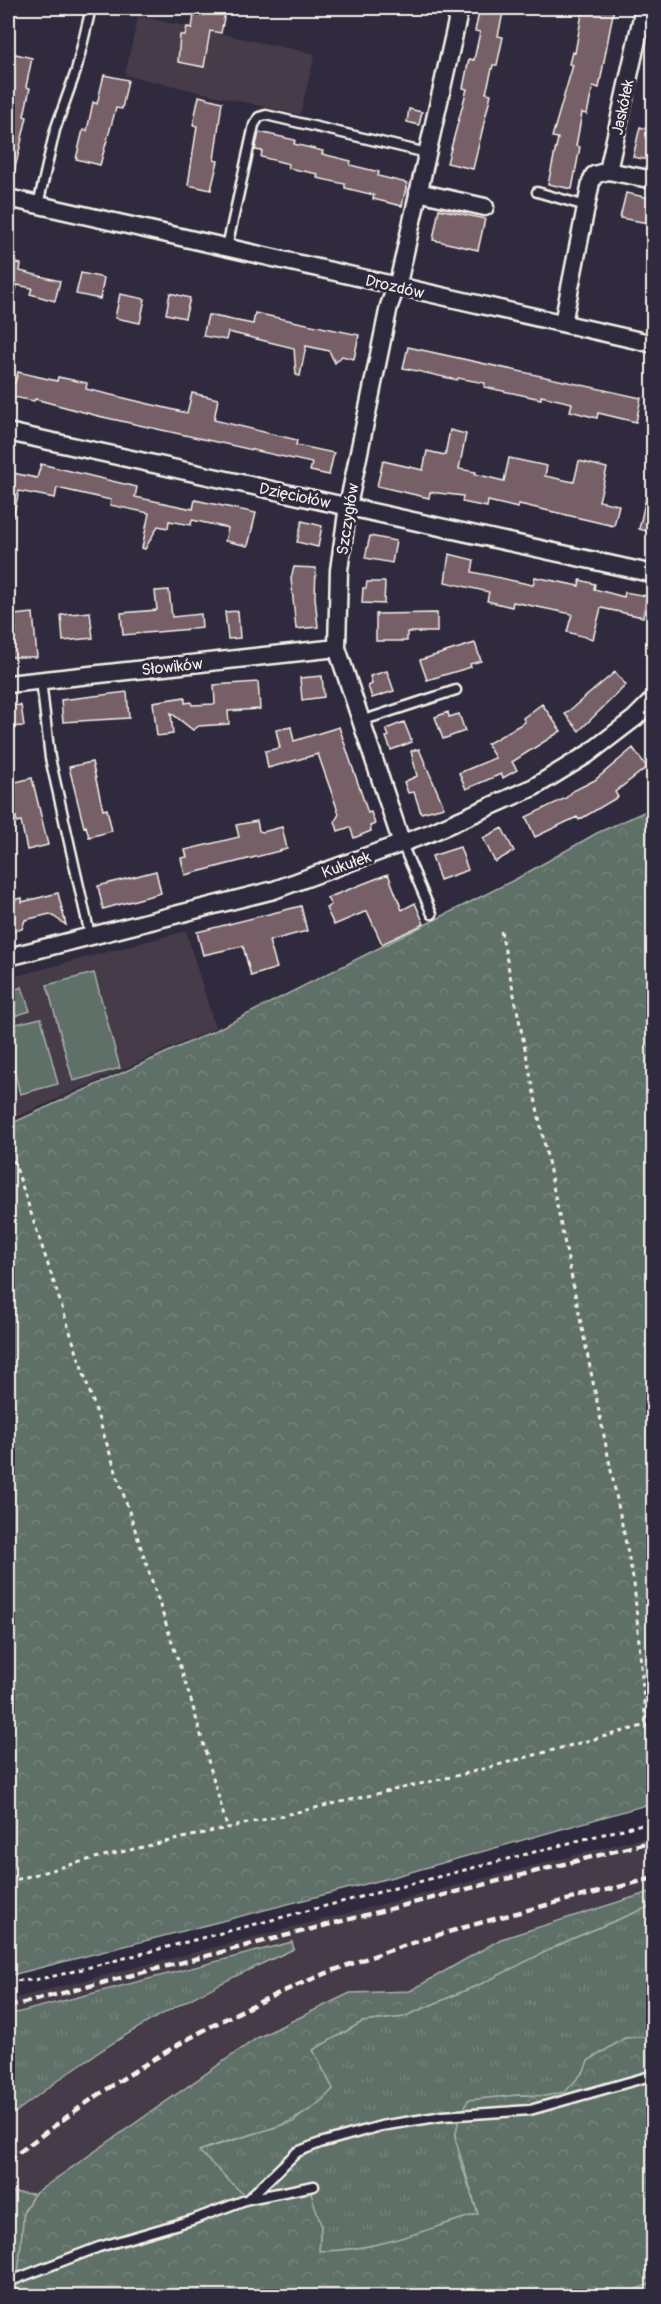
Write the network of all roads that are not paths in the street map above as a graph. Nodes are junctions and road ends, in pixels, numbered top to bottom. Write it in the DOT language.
graph roads {
  1 [pos="91,8"];
  2 [pos="460,8"];
  3 [pos="644,8"];
  4 [pos="427,153"];
  5 [pos="608,171"];
  6 [pos="654,180"];
  7 [pos="418,192"];
  8 [pos="537,192"];
  9 [pos="8,198"];
  10 [pos="38,205"];
  11 [pos="586,206"];
  12 [pos="485,207"];
  13 [pos="227,248"];
  14 [pos="396,286"];
  15 [pos="562,323"];
  16 [pos="654,344"];
  17 [pos="8,432"];
  18 [pos="348,506"];
  19 [pos="654,574"];
  20 [pos="337,648"];
  21 [pos="41,680"];
  22 [pos="8,684"];
  23 [pos="456,690"];
  24 [pos="654,699"];
  25 [pos="361,721"];
  26 [pos="402,844"];
  27 [pos="432,914"];
  28 [pos="90,935"];
  29 [pos="8,957"];
  30 [pos="654,2074"];
  31 [pos="314,2186"];
  32 [pos="248,2199"];
  33 [pos="8,2282"];
  1 -- 10 [label="lane"];
  2 -- 4 [label="street, Szczygłów"];
  3 -- 5 [label="street, Jaskółek"];
  4 -- 7 [label="street, Szczygłów"];
  4 -- 13 [label="lane"];
  5 -- 6 [label="street"];
  5 -- 11 [label="street"];
  7 -- 12 [label="street"];
  7 -- 14 [label="street, Szczygłów"];
  8 -- 11 [label="lane"];
  9 -- 10 [label="street, Drozdów"];
  10 -- 13 [label="street, Drozdów"];
  11 -- 15 [label="street"];
  13 -- 14 [label="street, Drozdów"];
  14 -- 15 [label="street, Drozdów"];
  14 -- 18 [label="street, Szczygłów"];
  15 -- 16 [label="street, Drozdów"];
  17 -- 18 [label="street, Dzięciołów"];
  18 -- 19 [label="street, Dzięciołów"];
  18 -- 20 [label="street, Szczygłów"];
  20 -- 21 [label="street, Słowików"];
  20 -- 25 [label="street, Szczygłów"];
  21 -- 22 [label="street, Słowików"];
  21 -- 28 [label="lane"];
  23 -- 25 [label="lane"];
  24 -- 26 [label="street, Kukułek"];
  25 -- 26 [label="street, Szczygłów"];
  26 -- 27 [label="lane"];
  26 -- 28 [label="street, Kukułek"];
  28 -- 29 [label="street, Kukułek"];
  30 -- 32 [label="lane"];
  31 -- 32 [label="lane"];
  32 -- 33 [label="lane"];
}
